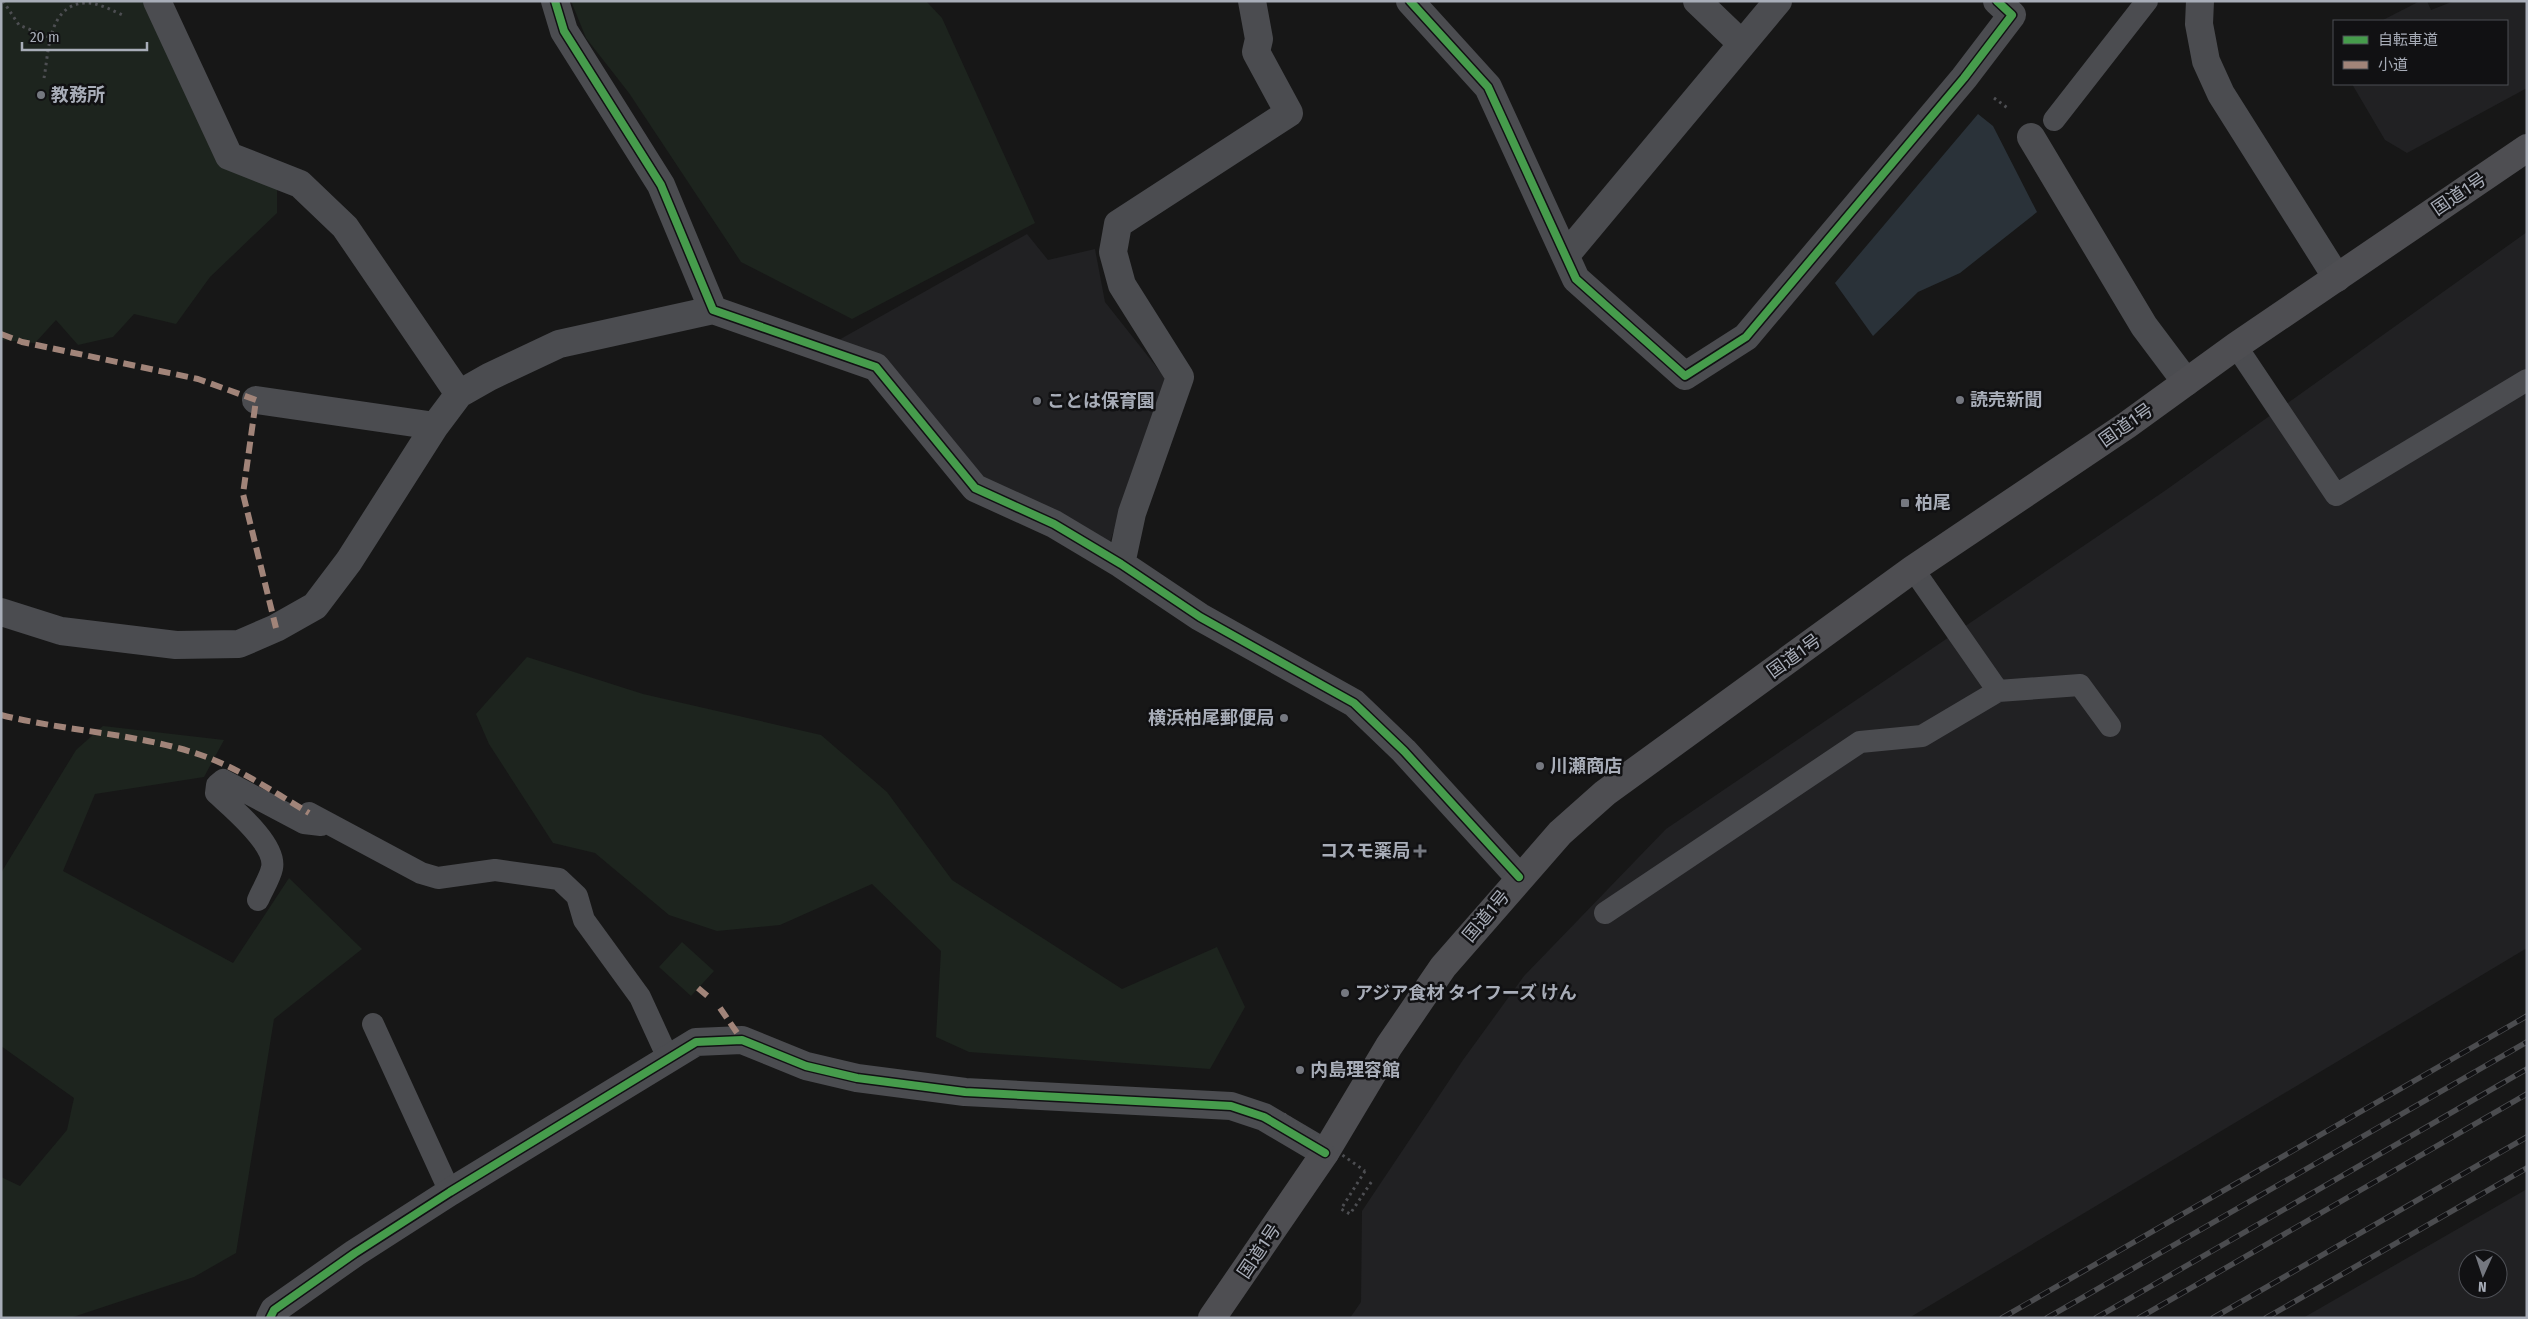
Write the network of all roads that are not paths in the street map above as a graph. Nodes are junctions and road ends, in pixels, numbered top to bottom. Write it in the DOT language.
graph roads {
  1 [pos="157,1"];
  2 [pos="555,1"];
  3 [pos="1252,1"];
  4 [pos="1410,1"];
  5 [pos="1697,1"];
  6 [pos="1778,1"];
  7 [pos="1997,1"];
  8 [pos="2147,1"];
  9 [pos="2200,1"];
  10 [pos="1742,44"];
  11 [pos="2041,133"];
  12 [pos="2527,148"];
  13 [pos="1566,255"];
  14 [pos="2337,278"];
  15 [pos="712,310"];
  16 [pos="2236,346"];
  17 [pos="2527,380"];
  18 [pos="2186,382"];
  19 [pos="459,394"];
  20 [pos="256,400"];
  21 [pos="435,426"];
  22 [pos="1121,564"];
  23 [pos="1913,570"];
  24 [pos="1,612"];
  25 [pos="1998,691"];
  26 [pos="2110,726"];
  27 [pos="309,813"];
  28 [pos="331,827"];
  29 [pos="1519,877"];
  30 [pos="258,900"];
  31 [pos="1605,913"];
  32 [pos="373,1024"];
  33 [pos="668,1058"];
  34 [pos="1325,1153"];
  35 [pos="450,1192"];
  36 [pos="270,1318"];
  37 [pos="1212,1318"];
  1 -- 19 [label="street"];
  2 -- 15 [label="street"];
  3 -- 22 [label="street"];
  4 -- 13 [label="street"];
  5 -- 10 [label="street"];
  6 -- 10 [label="street"];
  7 -- 13 [label="street"];
  8 -- 11 [label="lane"];
  9 -- 14 [label="street"];
  10 -- 13 [label="street"];
  11 -- 18 [label="street"];
  12 -- 14 [label="highway, 国道1号"];
  14 -- 16 [label="highway, 国道1号"];
  15 -- 19 [label="street"];
  15 -- 22 [label="street"];
  16 -- 17 [label="lane"];
  16 -- 18 [label="highway, 国道1号"];
  18 -- 23 [label="highway, 国道1号"];
  19 -- 21 [label="street"];
  20 -- 21 [label="street"];
  21 -- 24 [label="street"];
  22 -- 29 [label="street"];
  23 -- 25 [label="lane"];
  23 -- 29 [label="highway, 国道1号"];
  25 -- 26 [label="lane"];
  25 -- 31 [label="lane"];
  27 -- 28 [label="lane"];
  28 -- 30 [label="lane"];
  28 -- 33 [label="lane"];
  29 -- 34 [label="highway, 国道1号"];
  32 -- 35 [label="lane"];
  33 -- 34 [label="street"];
  33 -- 35 [label="street"];
  34 -- 37 [label="highway, 国道1号"];
  35 -- 36 [label="street"];
}
